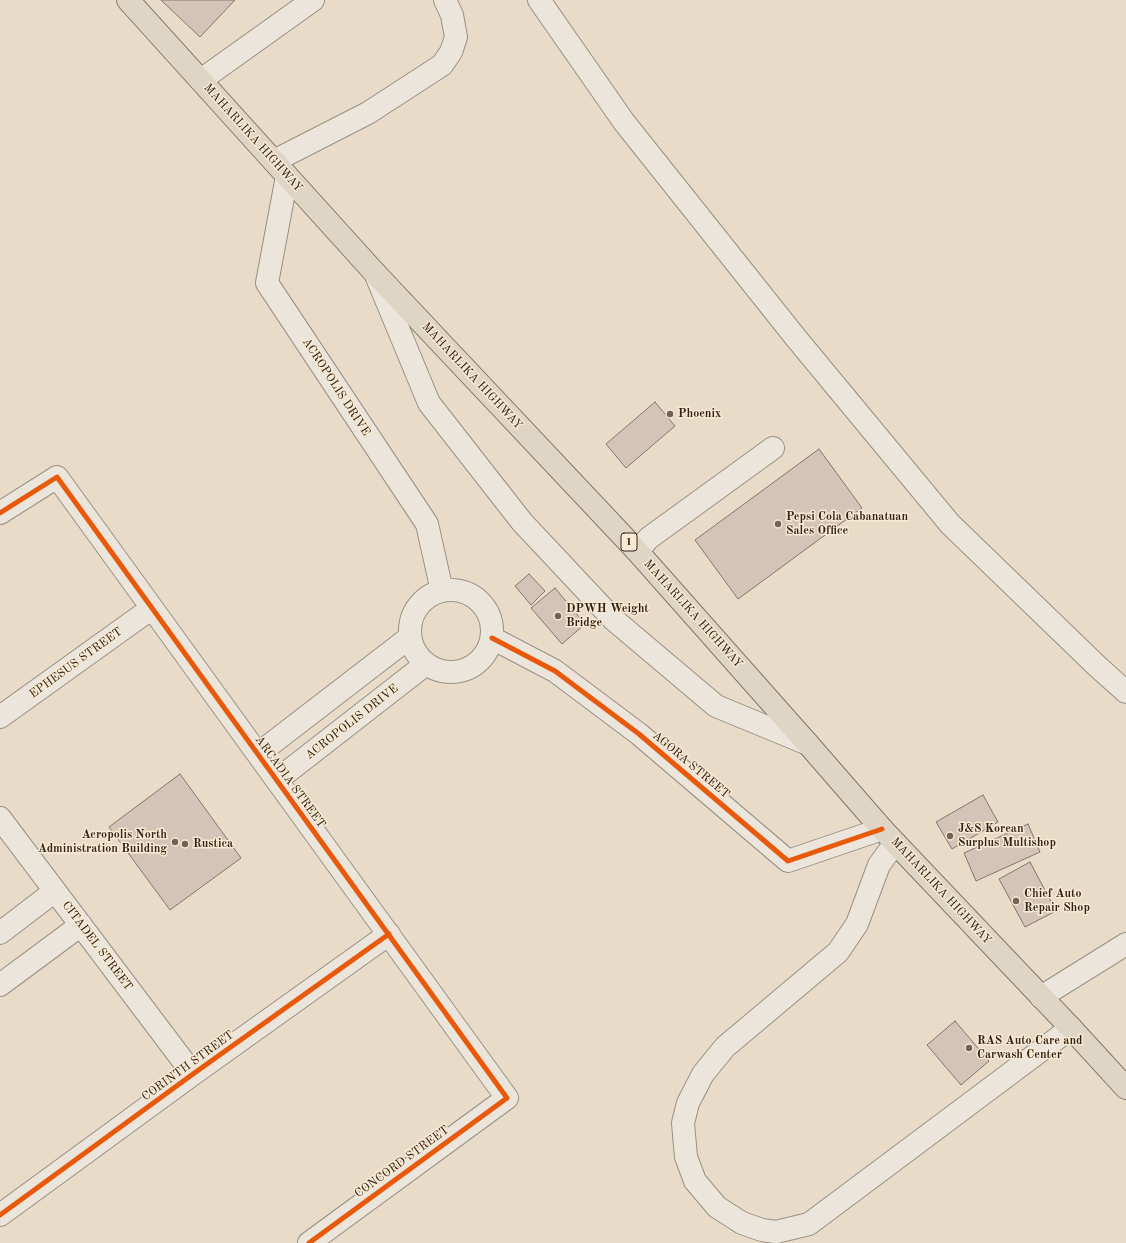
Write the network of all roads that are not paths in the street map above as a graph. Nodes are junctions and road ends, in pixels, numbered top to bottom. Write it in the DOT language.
graph roads {
  1 [pos="128,0"];
  2 [pos="313,0"];
  3 [pos="445,0"];
  4 [pos="539,0"];
  5 [pos="201,80"];
  6 [pos="280,168"];
  7 [pos="374,272"];
  8 [pos="773,448"];
  9 [pos="0,513"];
  10 [pos="637,551"];
  11 [pos="442,592"];
  12 [pos="152,608"];
  13 [pos="410,637"];
  14 [pos="492,638"];
  15 [pos="426,664"];
  16 [pos="1126,692"];
  17 [pos="0,717"];
  18 [pos="808,744"];
  19 [pos="258,754"];
  20 [pos="277,780"];
  21 [pos="0,818"];
  22 [pos="889,836"];
  23 [pos="55,891"];
  24 [pos="81,925"];
  25 [pos="0,933"];
  26 [pos="388,934"];
  27 [pos="1126,944"];
  28 [pos="0,985"];
  29 [pos="1041,998"];
  30 [pos="1071,1028"];
  31 [pos="193,1074"];
  32 [pos="1126,1088"];
  33 [pos="507,1098"];
  34 [pos="0,1215"];
  35 [pos="309,1243"];
  1 -- 5 [label="main road, MAHARLIKA HIGHWAY / 1"];
  2 -- 5 [label="street"];
  3 -- 6 [label="street"];
  4 -- 16 [label="street"];
  5 -- 6 [label="main road, MAHARLIKA HIGHWAY / 1"];
  6 -- 7 [label="main road, MAHARLIKA HIGHWAY / 1"];
  6 -- 11 [label="street, ACROPOLIS DRIVE"];
  7 -- 10 [label="main road, MAHARLIKA HIGHWAY / 1"];
  7 -- 18 [label="street"];
  8 -- 10 [label="street"];
  9 -- 12 [label="street, ARCADIA STREET"];
  10 -- 18 [label="main road, MAHARLIKA HIGHWAY / 1"];
  11 -- 13 [label="street"];
  11 -- 14 [label="street"];
  12 -- 17 [label="street, EPHESUS STREET"];
  12 -- 19 [label="street, ARCADIA STREET"];
  13 -- 15 [label="street"];
  13 -- 19 [label="street"];
  14 -- 15 [label="street"];
  14 -- 22 [label="street, AGORA STREET"];
  15 -- 20 [label="street, ACROPOLIS DRIVE"];
  18 -- 22 [label="main road, MAHARLIKA HIGHWAY / 1"];
  19 -- 20 [label="street, ARCADIA STREET"];
  20 -- 26 [label="street, ARCADIA STREET"];
  21 -- 23 [label="street, CITADEL STREET"];
  22 -- 29 [label="main road, MAHARLIKA HIGHWAY / 1"];
  22 -- 30 [label="street"];
  23 -- 24 [label="street, CITADEL STREET"];
  23 -- 25 [label="street"];
  24 -- 28 [label="street"];
  24 -- 31 [label="street, CITADEL STREET"];
  26 -- 31 [label="street, CORINTH STREET"];
  26 -- 33 [label="street, ARCADIA STREET"];
  27 -- 29 [label="street"];
  29 -- 30 [label="main road, MAHARLIKA HIGHWAY / 1"];
  30 -- 32 [label="main road, MAHARLIKA HIGHWAY / 1"];
  31 -- 34 [label="street, CORINTH STREET"];
  33 -- 35 [label="street, CONCORD STREET"];
}
